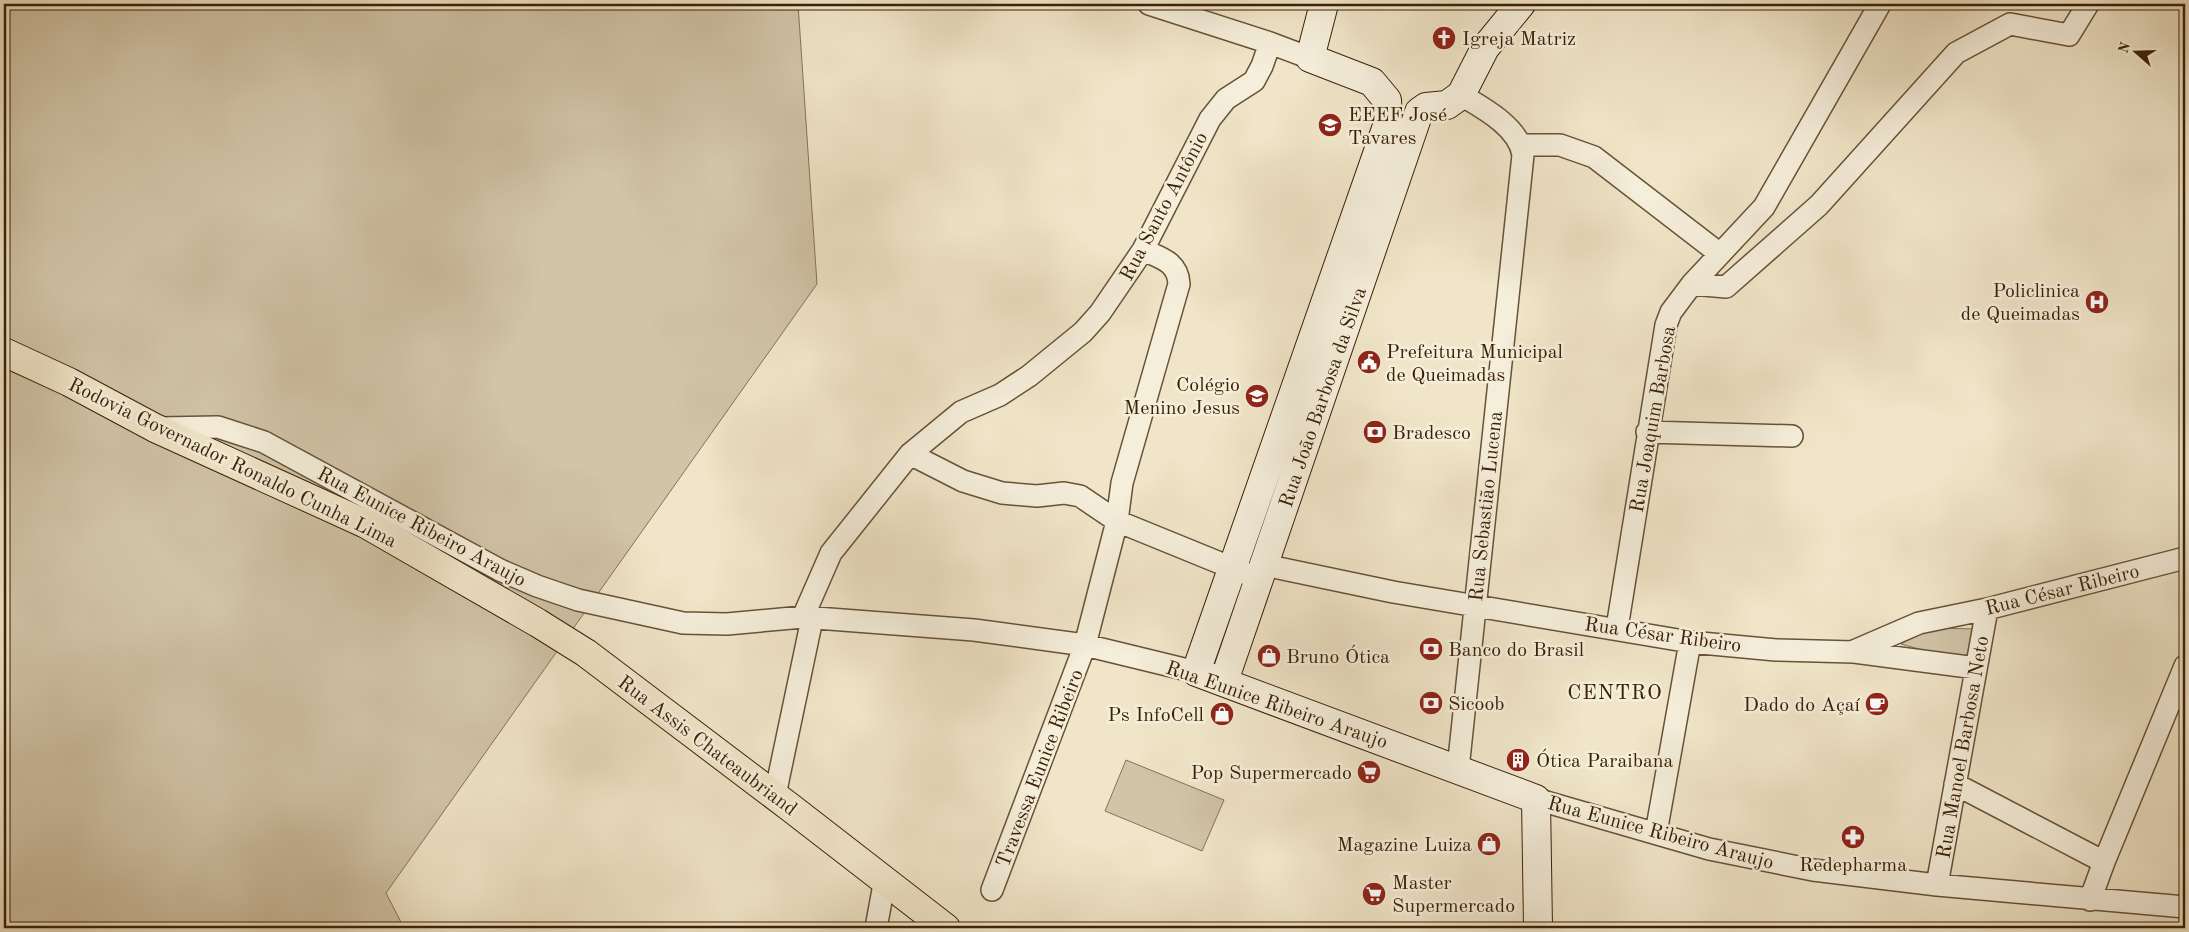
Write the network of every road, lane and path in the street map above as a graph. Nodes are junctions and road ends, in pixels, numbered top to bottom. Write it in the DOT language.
graph roads {
  1 [pos="1149,4"];
  2 [pos="1324,4"];
  3 [pos="1495,4"];
  4 [pos="1521,4"];
  5 [pos="1880,4"];
  6 [pos="2088,4"];
  7 [pos="1270,43"];
  8 [pos="1485,48"];
  9 [pos="1310,58"];
  10 [pos="1460,95"];
  11 [pos="1522,145"];
  12 [pos="1143,250"];
  13 [pos="1720,254"];
  14 [pos="1692,284"];
  15 [pos="4,352"];
  16 [pos="155,428"];
  17 [pos="1647,432"];
  18 [pos="1792,436"];
  19 [pos="910,454"];
  20 [pos="1117,522"];
  21 [pos="2185,558"];
  22 [pos="1232,569"];
  23 [pos="1262,571"];
  24 [pos="460,578"];
  25 [pos="1474,604"];
  26 [pos="1987,609"];
  27 [pos="807,618"];
  28 [pos="1617,628"];
  29 [pos="1690,642"];
  30 [pos="1085,646"];
  31 [pos="1854,652"];
  32 [pos="2185,666"];
  33 [pos="1976,668"];
  34 [pos="1196,672"];
  35 [pos="1224,681"];
  36 [pos="1458,768"];
  37 [pos="1955,784"];
  38 [pos="775,795"];
  39 [pos="1536,799"];
  40 [pos="1656,833"];
  41 [pos="2104,862"];
  42 [pos="885,879"];
  43 [pos="1937,886"];
  44 [pos="992,890"];
  45 [pos="2090,900"];
  46 [pos="2185,907"];
  47 [pos="876,928"];
  48 [pos="946,928"];
  49 [pos="1538,928"];
  1 -- 7 [label="street"];
  2 -- 9 [label="street"];
  3 -- 8 [label="street"];
  4 -- 8 [label="street"];
  5 -- 13 [label="street, Rua Joaquim Barbosa"];
  6 -- 14 [label="street"];
  7 -- 9 [label="street"];
  7 -- 12 [label="street, Rua Santo Antônio"];
  8 -- 10 [label="street"];
  9 -- 22 [label="street, Rua João Barbosa da Silva"];
  10 -- 11 [label="street"];
  10 -- 23 [label="street, Rua João Barbosa da Silva"];
  11 -- 13 [label="street"];
  11 -- 25 [label="street, Rua Sebastião Lucena"];
  12 -- 19 [label="street, Rua Santo Antônio"];
  12 -- 20 [label="street, Travessa Eunice Ribeiro"];
  13 -- 14 [label="street, Rua Joaquim Barbosa"];
  14 -- 17 [label="street, Rua Joaquim Barbosa"];
  15 -- 16 [label="highway, Rodovia Governador Ronaldo Cunha Lima"];
  16 -- 24 [label="highway, Rodovia Governador Ronaldo Cunha Lima"];
  16 -- 27 [label="street, Rua Eunice Ribeiro Araujo"];
  17 -- 18 [label="street"];
  17 -- 28 [label="street, Rua Joaquim Barbosa"];
  19 -- 20 [label="street, Rua César Ribeiro"];
  19 -- 27 [label="street, Rua Santo Antônio"];
  20 -- 22 [label="street, Rua César Ribeiro"];
  20 -- 30 [label="street, Travessa Eunice Ribeiro"];
  21 -- 26 [label="street, Rua César Ribeiro"];
  22 -- 23 [label="street, Rua César Ribeiro"];
  22 -- 34 [label="street, Rua João Barbosa da Silva"];
  23 -- 25 [label="street, Rua César Ribeiro"];
  23 -- 35 [label="street, Rua João Barbosa da Silva"];
  24 -- 38 [label="highway, Rua Assis Chateaubriand"];
  25 -- 28 [label="street, Rua César Ribeiro"];
  25 -- 36 [label="street, Rua Sebastião Lucena"];
  26 -- 31 [label="street, Rua César Ribeiro"];
  26 -- 33 [label="street, Rua Manoel Barbosa Neto"];
  27 -- 30 [label="street, Rua Eunice Ribeiro Araujo"];
  27 -- 38 [label="street, Rua Santo Antônio"];
  28 -- 29 [label="street, Rua César Ribeiro"];
  29 -- 31 [label="street, Rua César Ribeiro"];
  29 -- 40 [label="street"];
  30 -- 34 [label="street, Rua Eunice Ribeiro Araujo"];
  30 -- 44 [label="street, Travessa Eunice Ribeiro"];
  31 -- 33 [label="street, Rua César Ribeiro"];
  32 -- 41 [label="street"];
  33 -- 37 [label="street, Rua Manoel Barbosa Neto"];
  34 -- 35 [label="street, Rua Eunice Ribeiro Araujo"];
  35 -- 36 [label="street, Rua Eunice Ribeiro Araujo"];
  36 -- 39 [label="street, Rua Eunice Ribeiro Araujo"];
  37 -- 41 [label="street"];
  37 -- 43 [label="street, Rua Manoel Barbosa Neto"];
  38 -- 42 [label="highway, Rua Assis Chateaubriand"];
  39 -- 40 [label="street, Rua Eunice Ribeiro Araujo"];
  39 -- 49 [label="street"];
  40 -- 43 [label="street, Rua Eunice Ribeiro Araujo"];
  41 -- 45 [label="street"];
  42 -- 47 [label="street"];
  42 -- 48 [label="highway, Rua Assis Chateaubriand"];
  43 -- 45 [label="street, Rua Eunice Ribeiro Araujo"];
  45 -- 46 [label="street, Rua Eunice Ribeiro Araujo"];
}
